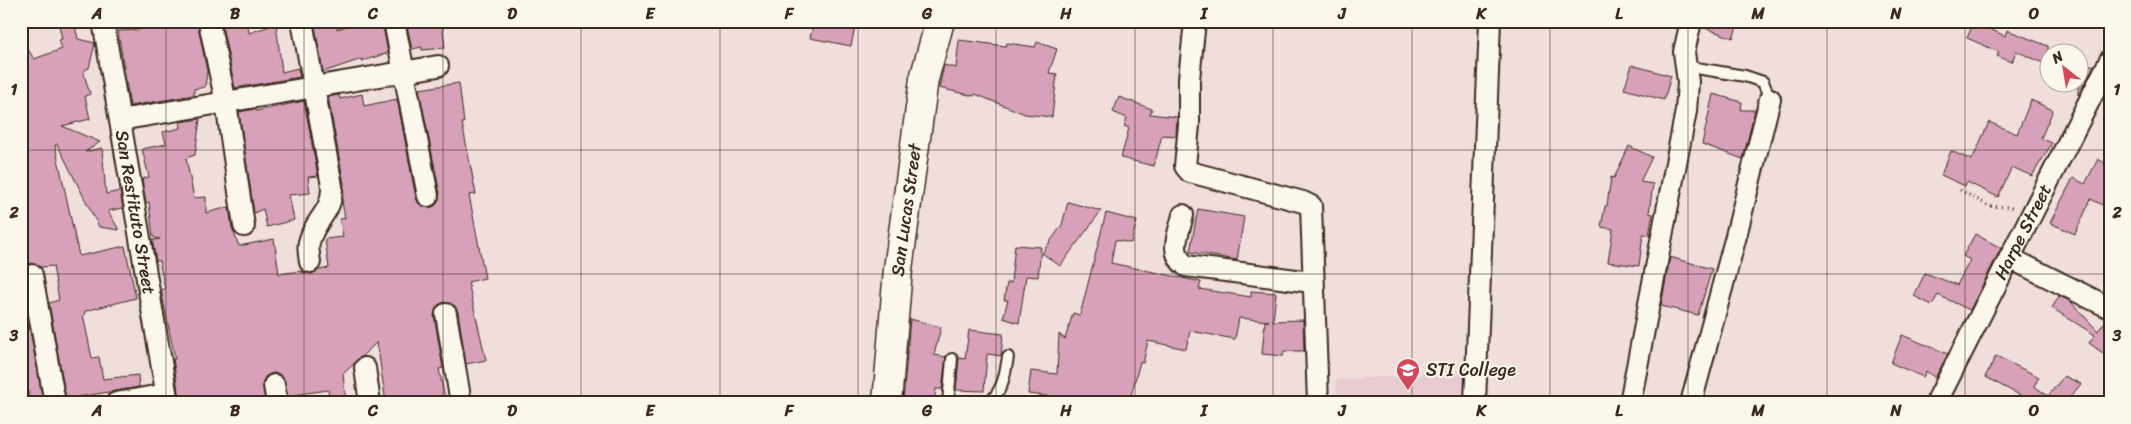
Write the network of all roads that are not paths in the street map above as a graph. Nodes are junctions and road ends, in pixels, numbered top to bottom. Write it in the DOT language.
graph roads {
  1 [pos="103,21"];
  2 [pos="302,21"];
  3 [pos="394,21"];
  4 [pos="940,21"];
  5 [pos="1195,21"];
  6 [pos="1490,21"];
  7 [pos="1691,21"];
  8 [pos="209,22"];
  9 [pos="2110,60"];
  10 [pos="438,66"];
  11 [pos="1684,66"];
  12 [pos="402,72"];
  13 [pos="316,88"];
  14 [pos="1770,99"];
  15 [pos="226,103"];
  16 [pos="120,120"];
  17 [pos="428,196"];
  18 [pos="1183,215"];
  19 [pos="244,226"];
  20 [pos="2010,258"];
  21 [pos="310,262"];
  22 [pos="32,275"];
  23 [pos="1312,282"];
  24 [pos="2110,308"];
  25 [pos="446,314"];
  26 [pos="1008,356"];
  27 [pos="952,359"];
  28 [pos="365,368"];
  29 [pos="167,398"];
  30 [pos="56,403"];
  31 [pos="116,403"];
  32 [pos="370,403"];
  33 [pos="461,403"];
  34 [pos="888,403"];
  35 [pos="948,403"];
  36 [pos="988,403"];
  37 [pos="1318,403"];
  38 [pos="1475,403"];
  39 [pos="1630,403"];
  40 [pos="1691,403"];
  41 [pos="1936,403"];
  1 -- 16 [label="street, San Restituto Street"];
  2 -- 13 [label="street"];
  3 -- 12 [label="street"];
  4 -- 34 [label="street, San Lucas Street"];
  5 -- 23 [label="street"];
  6 -- 38 [label="street"];
  7 -- 11 [label="street"];
  8 -- 15 [label="street"];
  9 -- 20 [label="street, Harpe Street"];
  10 -- 12 [label="street"];
  11 -- 14 [label="lane"];
  11 -- 39 [label="street"];
  12 -- 13 [label="street"];
  12 -- 17 [label="street"];
  13 -- 15 [label="street"];
  13 -- 21 [label="street"];
  14 -- 40 [label="street"];
  15 -- 16 [label="street"];
  15 -- 19 [label="street"];
  16 -- 29 [label="street, San Restituto Street"];
  18 -- 23 [label="street"];
  20 -- 24 [label="street"];
  20 -- 41 [label="street, Harpe Street"];
  22 -- 30 [label="street"];
  23 -- 37 [label="street"];
  25 -- 33 [label="street"];
  26 -- 36 [label="lane"];
  27 -- 35 [label="lane"];
  28 -- 32 [label="street"];
  29 -- 31 [label="street"];
}
